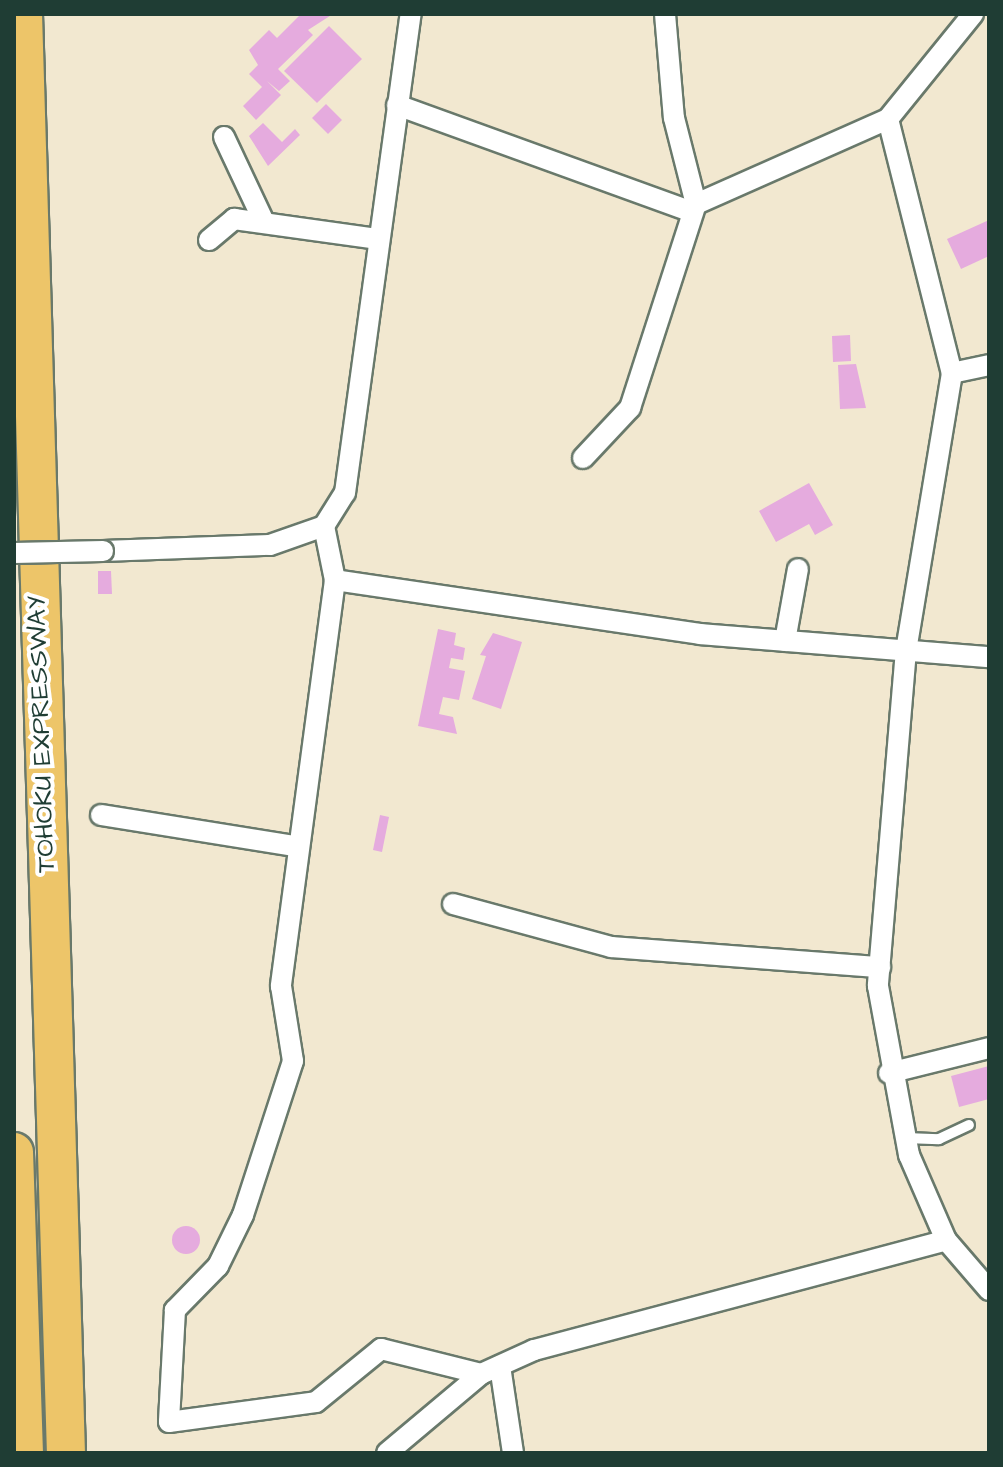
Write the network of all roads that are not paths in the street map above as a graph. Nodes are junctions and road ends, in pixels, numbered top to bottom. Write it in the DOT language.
graph roads {
  1 [pos="23,14"];
  2 [pos="411,14"];
  3 [pos="665,14"];
  4 [pos="973,14"];
  5 [pos="397,105"];
  6 [pos="888,119"];
  7 [pos="224,137"];
  8 [pos="694,208"];
  9 [pos="264,222"];
  10 [pos="379,239"];
  11 [pos="209,240"];
  12 [pos="989,365"];
  13 [pos="952,373"];
  14 [pos="583,458"];
  15 [pos="324,526"];
  16 [pos="14,553"];
  17 [pos="798,569"];
  18 [pos="335,580"];
  19 [pos="785,641"];
  20 [pos="906,650"];
  21 [pos="989,657"];
  22 [pos="101,815"];
  23 [pos="295,846"];
  24 [pos="453,904"];
  25 [pos="880,967"];
  26 [pos="989,1048"];
  27 [pos="889,1073"];
  28 [pos="969,1125"];
  29 [pos="905,1138"];
  30 [pos="14,1152"];
  31 [pos="946,1240"];
  32 [pos="989,1290"];
  33 [pos="490,1370"];
  34 [pos="24,1453"];
  35 [pos="66,1453"];
  36 [pos="387,1453"];
  37 [pos="513,1453"];
  1 -- 35 [label="highway, TOHOKU EXPRESSWAY"];
  2 -- 5 [label="street"];
  3 -- 8 [label="street"];
  4 -- 6 [label="street"];
  5 -- 8 [label="street"];
  5 -- 10 [label="street"];
  6 -- 8 [label="street"];
  6 -- 13 [label="street"];
  7 -- 9 [label="street"];
  8 -- 14 [label="street"];
  9 -- 10 [label="street"];
  9 -- 11 [label="street"];
  10 -- 15 [label="street"];
  12 -- 13 [label="street"];
  13 -- 20 [label="street"];
  15 -- 16 [label="street, bridge"];
  15 -- 18 [label="street"];
  17 -- 19 [label="street"];
  18 -- 19 [label="street"];
  18 -- 23 [label="street"];
  19 -- 20 [label="street"];
  20 -- 21 [label="street"];
  20 -- 25 [label="street"];
  22 -- 23 [label="street"];
  23 -- 33 [label="street"];
  24 -- 25 [label="street"];
  25 -- 27 [label="street"];
  26 -- 27 [label="street"];
  27 -- 29 [label="street"];
  28 -- 29 [label="lane"];
  29 -- 31 [label="street"];
  30 -- 34 [label="highway"];
  31 -- 32 [label="street"];
  31 -- 33 [label="street"];
  33 -- 36 [label="street"];
  33 -- 37 [label="street"];
}
